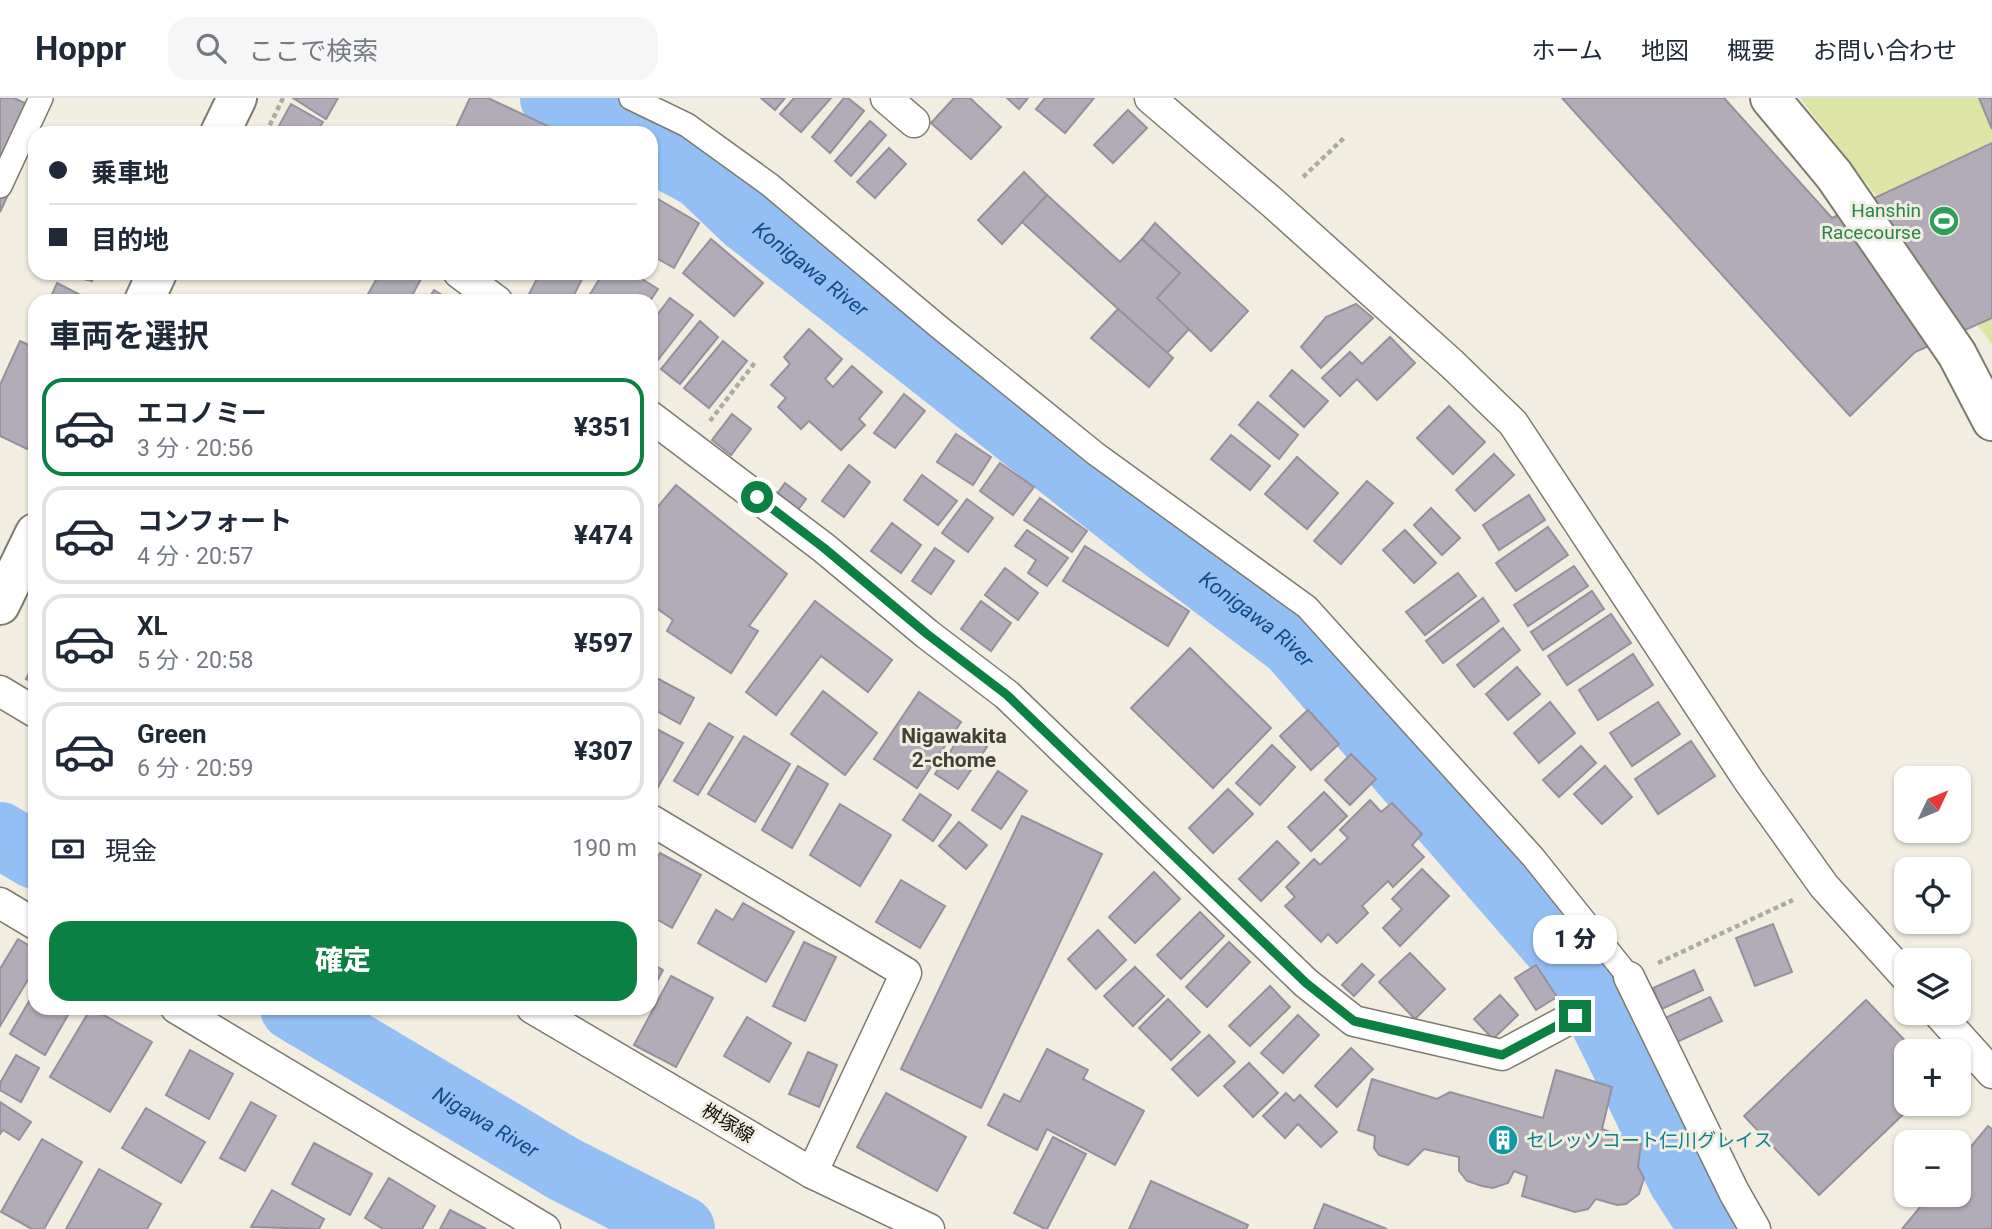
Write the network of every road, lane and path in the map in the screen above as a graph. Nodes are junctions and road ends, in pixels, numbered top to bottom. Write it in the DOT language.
graph roads {
  1 [pos="41,98"];
  2 [pos="237,98"];
  3 [pos="283,98"];
  4 [pos="631,98"];
  5 [pos="886,98"];
  6 [pos="1150,98"];
  7 [pos="1770,98"];
  8 [pos="914,122"];
  9 [pos="223,126"];
  10 [pos="269,126"];
  11 [pos="1345,137"];
  12 [pos="1303,177"];
  13 [pos="0,186"];
  14 [pos="469,280"];
  15 [pos="487,294"];
  16 [pos="755,361"];
  17 [pos="1992,421"];
  18 [pos="658,422"];
  19 [pos="690,447"];
  20 [pos="28,547"];
  21 [pos="0,605"];
  22 [pos="0,691"];
  23 [pos="28,708"];
  24 [pos="658,824"];
  25 [pos="1789,902"];
  26 [pos="0,903"];
  27 [pos="28,920"];
  28 [pos="1671,957"];
  29 [pos="1894,964"];
  30 [pos="1629,977"];
  31 [pos="187,1015"];
  32 [pos="545,1015"];
  33 [pos="1575,1016"];
  34 [pos="1949,1025"];
  35 [pos="1992,1073"];
  36 [pos="812,1173"];
  37 [pos="529,1225"];
  38 [pos="929,1229"];
  39 [pos="1755,1229"];
  1 -- 13 [label="street"];
  2 -- 9 [label="street"];
  3 -- 10 [label="path"];
  4 -- 30 [label="street"];
  5 -- 8 [label="street"];
  6 -- 29 [label="street"];
  7 -- 17 [label="street"];
  11 -- 12 [label="path"];
  14 -- 15 [label="street"];
  16 -- 19 [label="path"];
  18 -- 19 [label="street"];
  19 -- 33 [label="street"];
  20 -- 21 [label="street"];
  22 -- 23 [label="street"];
  24 -- 36 [label="street"];
  25 -- 28 [label="path"];
  26 -- 27 [label="street"];
  30 -- 39 [label="street"];
  31 -- 37 [label="street"];
  32 -- 36 [label="street, 桝塚線"];
  34 -- 35 [label="street"];
  36 -- 38 [label="street, 桝塚線"];
}
